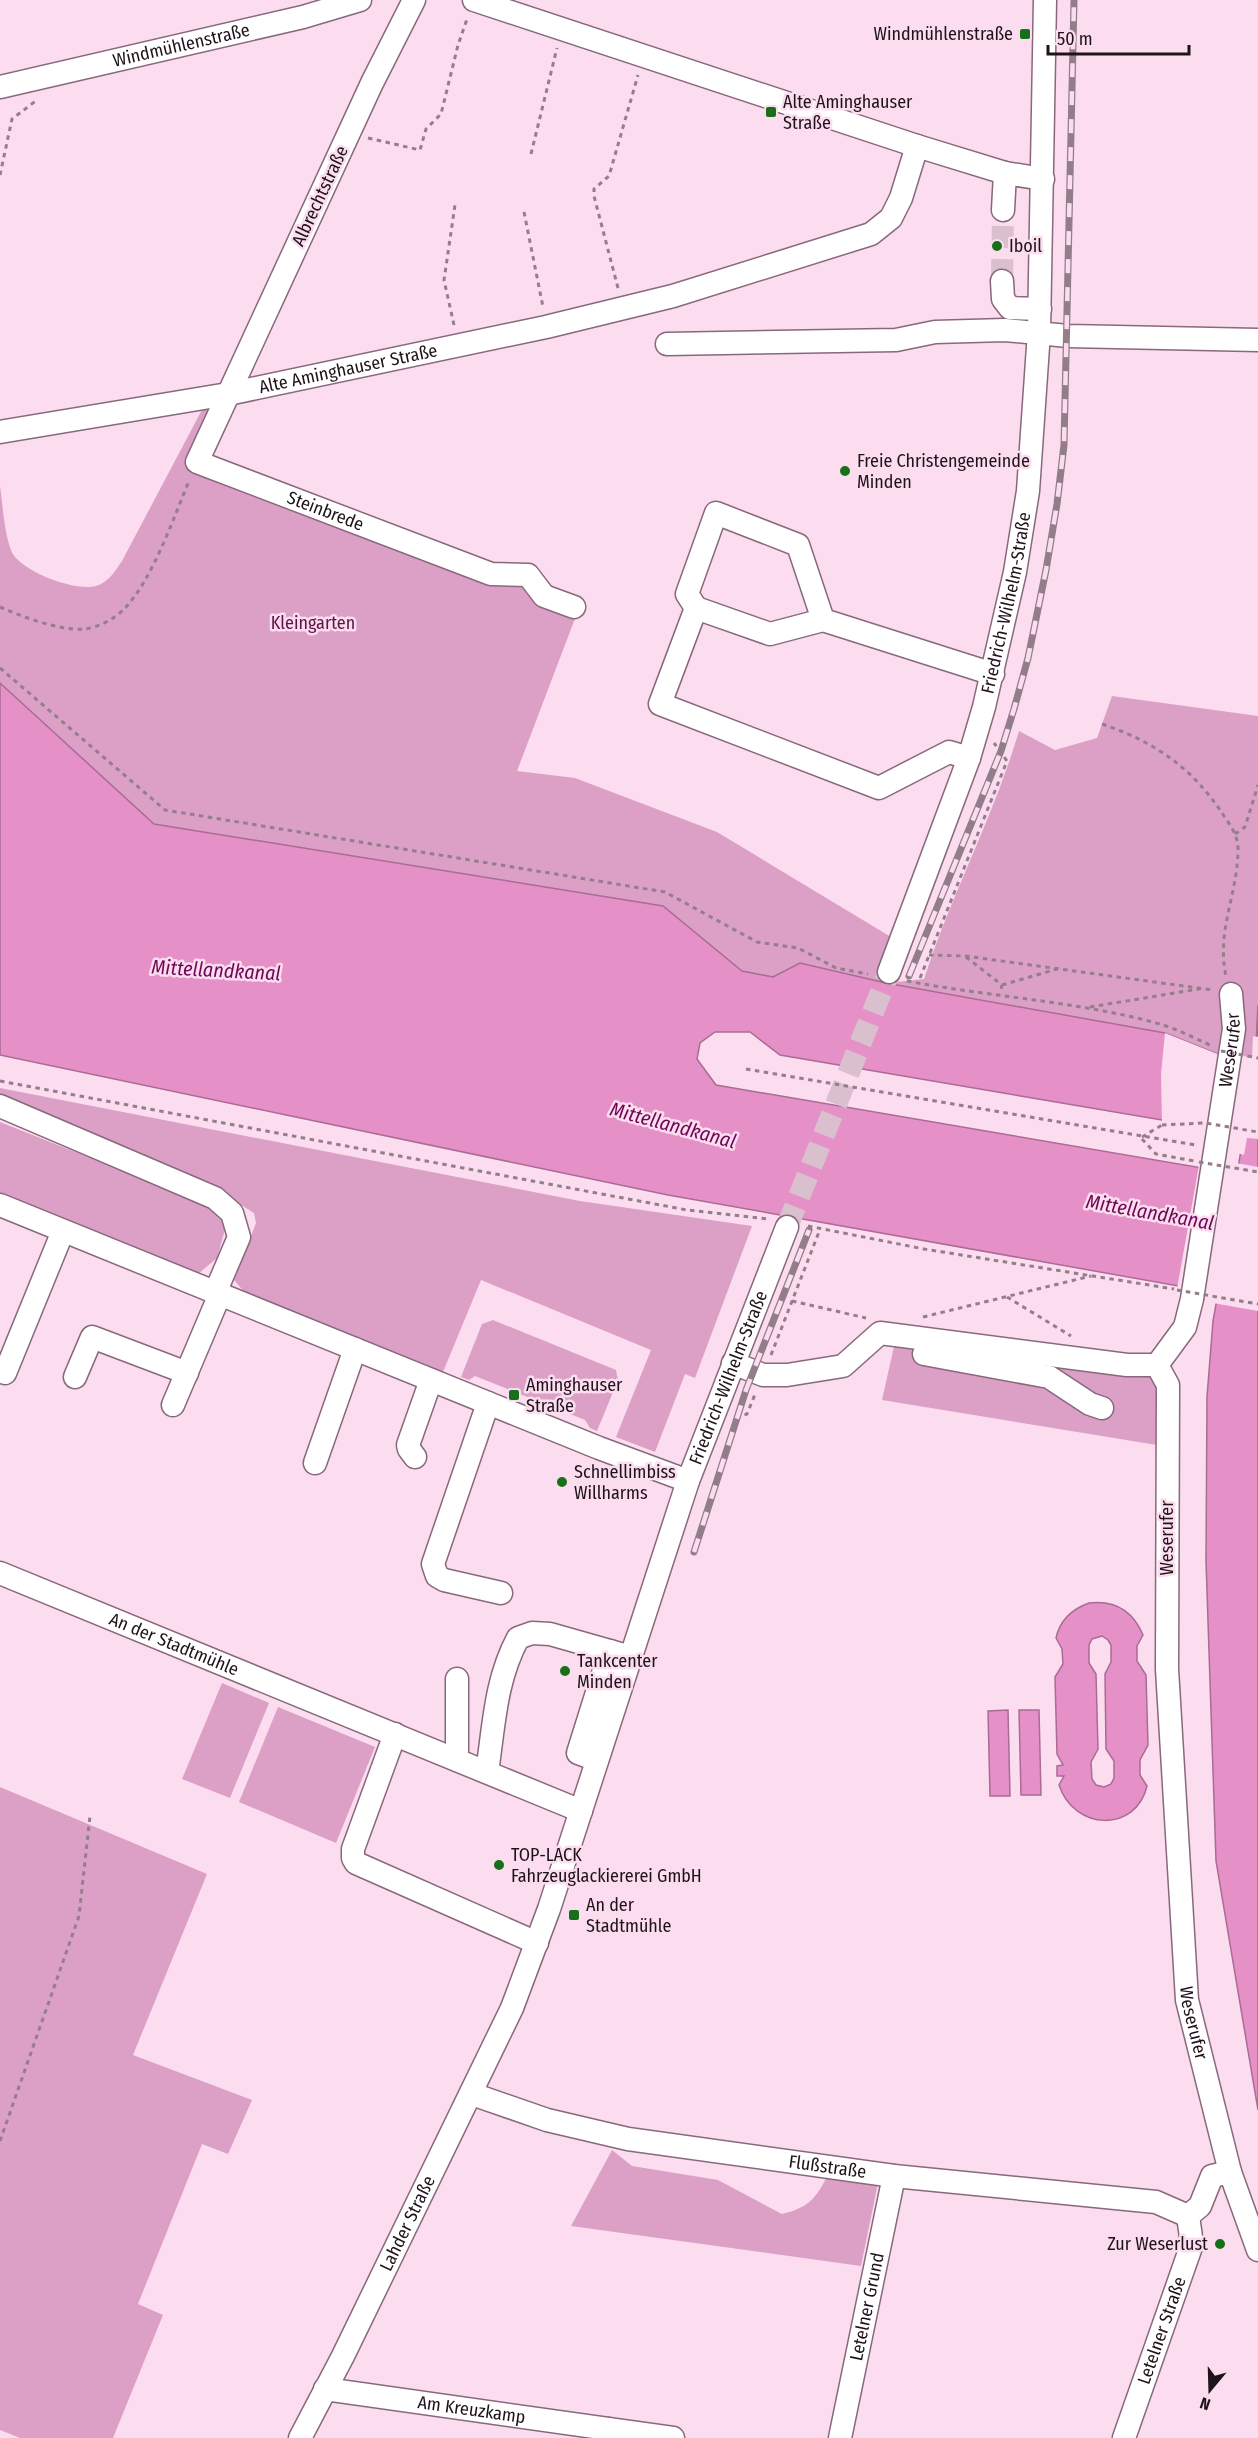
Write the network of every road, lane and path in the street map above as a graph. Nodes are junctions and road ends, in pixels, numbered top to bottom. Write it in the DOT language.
graph roads {
  1 [pos="360,0"];
  2 [pos="414,0"];
  3 [pos="1045,0"];
  4 [pos="472,6"];
  5 [pos="561,28"];
  6 [pos="643,56"];
  7 [pos="0,87"];
  8 [pos="44,95"];
  9 [pos="350,130"];
  10 [pos="917,146"];
  11 [pos="531,154"];
  12 [pos="1005,172"];
  13 [pos="0,175"];
  14 [pos="1043,179"];
  15 [pos="455,205"];
  16 [pos="1003,210"];
  17 [pos="524,212"];
  18 [pos="1002,280"];
  19 [pos="624,308"];
  20 [pos="1040,309"];
  21 [pos="546,327"];
  22 [pos="1039,332"];
  23 [pos="1258,340"];
  24 [pos="668,344"];
  25 [pos="458,345"];
  26 [pos="228,394"];
  27 [pos="0,432"];
  28 [pos="197,462"];
  29 [pos="0,607"];
  30 [pos="574,607"];
  31 [pos="696,608"];
  32 [pos="823,620"];
  33 [pos="0,668"];
  34 [pos="993,674"];
  35 [pos="1102,724"];
  36 [pos="996,733"];
  37 [pos="969,758"];
  38 [pos="1258,785"];
  39 [pos="1235,834"];
  40 [pos="929,955"];
  41 [pos="965,956"];
  42 [pos="1059,969"];
  43 [pos="886,976"];
  44 [pos="920,978"];
  45 [pos="1002,985"];
  46 [pos="1204,988"];
  47 [pos="1000,993"];
  48 [pos="1231,994"];
  49 [pos="1088,1008"];
  50 [pos="1258,1058"];
  51 [pos="746,1070"];
  52 [pos="0,1081"];
  53 [pos="0,1106"];
  54 [pos="1258,1132"];
  55 [pos="1141,1138"];
  56 [pos="1207,1155"];
  57 [pos="1258,1172"];
  58 [pos="0,1205"];
  59 [pos="788,1224"];
  60 [pos="63,1231"];
  61 [pos="1093,1275"];
  62 [pos="217,1294"];
  63 [pos="1006,1297"];
  64 [pos="792,1301"];
  65 [pos="1258,1304"];
  66 [pos="869,1319"];
  67 [pos="915,1319"];
  68 [pos="1077,1340"];
  69 [pos="866,1345"];
  70 [pos="355,1349"];
  71 [pos="733,1363"];
  72 [pos="1157,1365"];
  73 [pos="0,1371"];
  74 [pos="187,1373"];
  75 [pos="75,1377"];
  76 [pos="431,1380"];
  77 [pos="488,1403"];
  78 [pos="173,1405"];
  79 [pos="1102,1407"];
  80 [pos="415,1457"];
  81 [pos="315,1463"];
  82 [pos="688,1481"];
  83 [pos="0,1574"];
  84 [pos="501,1593"];
  85 [pos="620,1654"];
  86 [pos="457,1679"];
  87 [pos="395,1734"];
  88 [pos="457,1760"];
  89 [pos="487,1772"];
  90 [pos="581,1811"];
  91 [pos="90,1816"];
  92 [pos="537,1944"];
  93 [pos="512,2008"];
  94 [pos="472,2094"];
  95 [pos="0,2141"];
  96 [pos="1230,2172"];
  97 [pos="894,2176"];
  98 [pos="1188,2216"];
  99 [pos="1258,2250"];
  100 [pos="325,2389"];
  101 [pos="608,2433"];
  102 [pos="300,2438"];
  103 [pos="673,2438"];
  104 [pos="840,2438"];
  105 [pos="1124,2438"];
  1 -- 7 [label="street, Windmühlenstraße"];
  2 -- 9 [label="street, Albrechtstraße"];
  3 -- 14 [label="street, Friedrich-Wilhelm-Straße"];
  4 -- 5 [label="street"];
  4 -- 9 [label="path"];
  5 -- 6 [label="street"];
  5 -- 11 [label="path"];
  6 -- 10 [label="street"];
  6 -- 19 [label="path"];
  8 -- 13 [label="path"];
  9 -- 26 [label="street, Albrechtstraße"];
  10 -- 12 [label="street"];
  10 -- 19 [label="street, Alte Aminghauser Straße"];
  12 -- 14 [label="street"];
  12 -- 16 [label="street"];
  14 -- 20 [label="street, Friedrich-Wilhelm-Straße"];
  15 -- 25 [label="path"];
  17 -- 21 [label="path"];
  18 -- 20 [label="street"];
  19 -- 21 [label="street, Alte Aminghauser Straße"];
  20 -- 22 [label="street, Friedrich-Wilhelm-Straße"];
  21 -- 25 [label="street, Alte Aminghauser Straße"];
  22 -- 23 [label="street"];
  22 -- 24 [label="street"];
  22 -- 34 [label="street, Friedrich-Wilhelm-Straße"];
  25 -- 26 [label="street, Alte Aminghauser Straße"];
  26 -- 27 [label="street, Alte Aminghauser Straße"];
  26 -- 28 [label="street"];
  28 -- 29 [label="path"];
  28 -- 30 [label="street, Steinbrede"];
  31 -- 32 [label="street"];
  31 -- 32 [label="street"];
  31 -- 37 [label="street"];
  32 -- 34 [label="street"];
  33 -- 43 [label="path"];
  34 -- 37 [label="street, Friedrich-Wilhelm-Straße"];
  35 -- 39 [label="path"];
  36 -- 40 [label="path"];
  37 -- 43 [label="street, Friedrich-Wilhelm-Straße"];
  38 -- 39 [label="path"];
  39 -- 48 [label="path, Weserufer"];
  40 -- 41 [label="path"];
  40 -- 44 [label="path"];
  41 -- 42 [label="path"];
  41 -- 45 [label="path"];
  42 -- 45 [label="path"];
  42 -- 46 [label="path"];
  43 -- 47 [label="path"];
  45 -- 47 [label="path"];
  46 -- 48 [label="path"];
  46 -- 49 [label="path"];
  47 -- 49 [label="path"];
  48 -- 56 [label="street, Weserufer"];
  49 -- 50 [label="path, bridge"];
  51 -- 55 [label="path"];
  52 -- 59 [label="path"];
  53 -- 62 [label="street"];
  54 -- 55 [label="path, bridge"];
  55 -- 56 [label="path"];
  55 -- 56 [label="path"];
  56 -- 57 [label="path, bridge"];
  56 -- 72 [label="street, Weserufer"];
  58 -- 60 [label="street"];
  59 -- 61 [label="path"];
  59 -- 71 [label="street, Friedrich-Wilhelm-Straße"];
  60 -- 62 [label="street"];
  60 -- 73 [label="street"];
  61 -- 63 [label="path"];
  61 -- 65 [label="path, bridge"];
  62 -- 70 [label="street"];
  62 -- 74 [label="street"];
  63 -- 67 [label="path"];
  63 -- 68 [label="path"];
  64 -- 66 [label="path"];
  69 -- 71 [label="street"];
  69 -- 72 [label="street"];
  69 -- 79 [label="street"];
  70 -- 76 [label="street"];
  70 -- 81 [label="street"];
  71 -- 82 [label="street, Friedrich-Wilhelm-Straße"];
  72 -- 96 [label="street, Weserufer"];
  74 -- 75 [label="street"];
  74 -- 78 [label="street"];
  76 -- 77 [label="street"];
  76 -- 80 [label="street"];
  77 -- 82 [label="street"];
  77 -- 84 [label="street"];
  82 -- 85 [label="street, Friedrich-Wilhelm-Straße"];
  83 -- 87 [label="street, An der Stadtmühle"];
  85 -- 89 [label="street"];
  85 -- 90 [label="street, Friedrich-Wilhelm-Straße"];
  86 -- 88 [label="street"];
  87 -- 88 [label="street, An der Stadtmühle"];
  87 -- 92 [label="street"];
  88 -- 89 [label="street, An der Stadtmühle"];
  89 -- 90 [label="street, An der Stadtmühle"];
  90 -- 92 [label="street, Friedrich-Wilhelm-Straße"];
  91 -- 95 [label="path"];
  92 -- 93 [label="street, Friedrich-Wilhelm-Straße"];
  93 -- 94 [label="street, Lahder Straße"];
  94 -- 97 [label="street, Flußstraße"];
  94 -- 100 [label="street, Lahder Straße"];
  96 -- 98 [label="street"];
  96 -- 99 [label="street, Weserufer"];
  97 -- 98 [label="street, Flußstraße"];
  97 -- 104 [label="street, Letelner Grund"];
  98 -- 105 [label="street, Letelner Straße"];
  100 -- 101 [label="street, Am Kreuzkamp"];
  100 -- 102 [label="street, Lahder Straße"];
  101 -- 103 [label="street, Am Kreuzkamp"];
}
